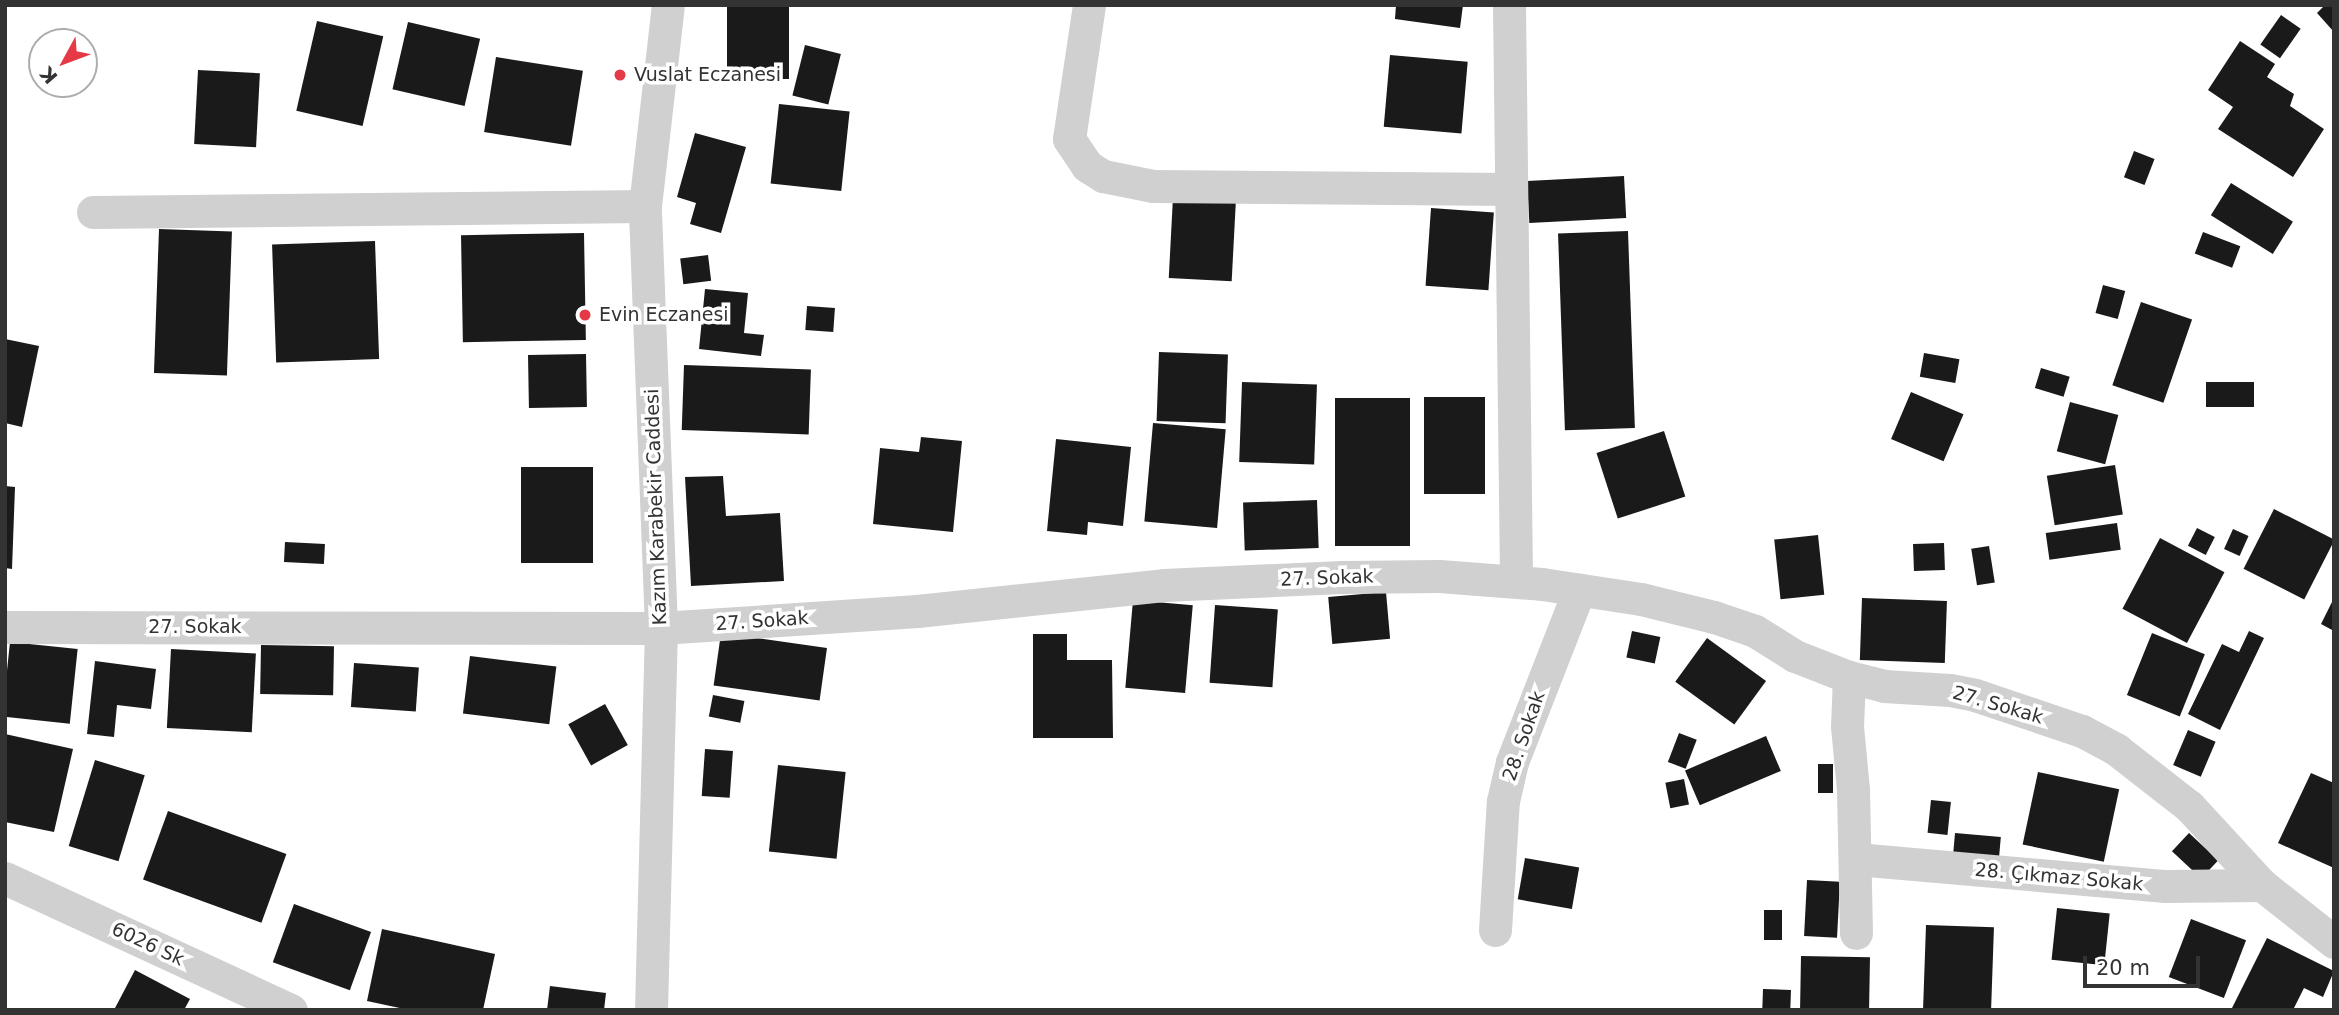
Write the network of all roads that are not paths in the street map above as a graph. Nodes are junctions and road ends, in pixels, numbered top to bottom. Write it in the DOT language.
graph roads {
  1 [pos="668,5"];
  2 [pos="1089,5"];
  3 [pos="1508,5"];
  4 [pos="1511,189"];
  5 [pos="645,206"];
  6 [pos="93,212"];
  7 [pos="1516,581"];
  8 [pos="1579,590"];
  9 [pos="5,627"];
  10 [pos="661,628"];
  11 [pos="1849,677"];
  12 [pos="1856,859"];
  13 [pos="5,878"];
  14 [pos="2262,885"];
  15 [pos="1495,930"];
  16 [pos="1856,933"];
  17 [pos="2334,942"];
  18 [pos="291,1010"];
  19 [pos="651,1010"];
  1 -- 5 [label="street, Kazım Karabekir Caddesi"];
  2 -- 4 [label="street"];
  3 -- 4 [label="street"];
  4 -- 7 [label="street"];
  5 -- 6 [label="street"];
  5 -- 10 [label="street, Kazım Karabekir Caddesi"];
  7 -- 8 [label="street, 27. Sokak"];
  7 -- 10 [label="street, 27. Sokak"];
  8 -- 11 [label="street, 27. Sokak"];
  8 -- 15 [label="street, 28. Sokak"];
  9 -- 10 [label="street, 27. Sokak"];
  10 -- 19 [label="street, Kazım Karabekir Caddesi"];
  11 -- 12 [label="street"];
  11 -- 14 [label="street, 27. Sokak"];
  12 -- 14 [label="street, 28. Çıkmaz Sokak"];
  12 -- 16 [label="street"];
  13 -- 18 [label="street, 6026 Sk"];
  14 -- 17 [label="street, 27. Sokak"];
}
